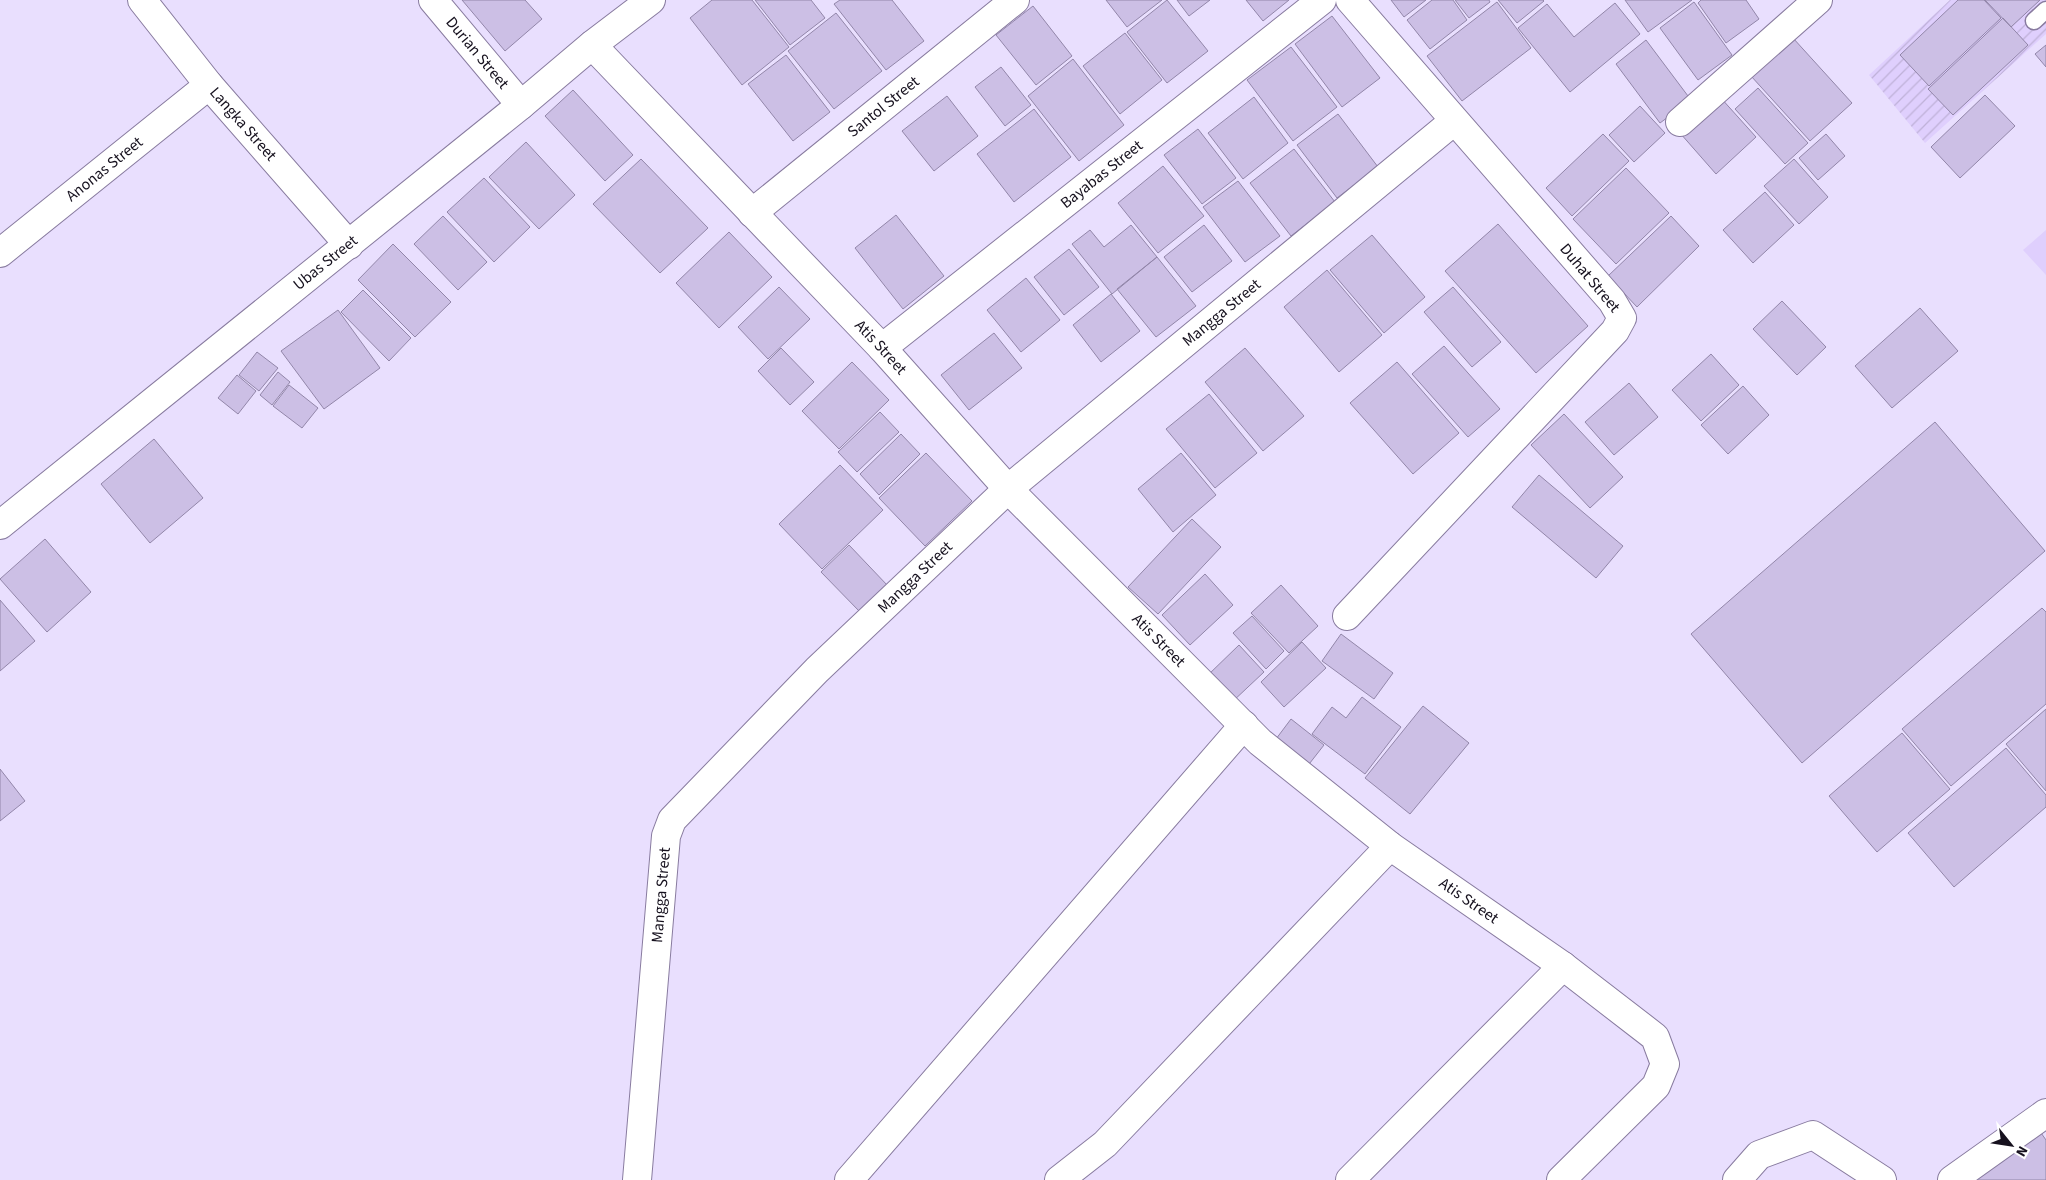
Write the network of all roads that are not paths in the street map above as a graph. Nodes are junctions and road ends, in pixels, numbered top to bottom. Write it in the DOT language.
graph roads {
  1 [pos="142,0"];
  2 [pos="433,0"];
  3 [pos="651,0"];
  4 [pos="1015,0"];
  5 [pos="1322,0"];
  6 [pos="1350,0"];
  7 [pos="1818,0"];
  8 [pos="2046,10"];
  9 [pos="2034,21"];
  10 [pos="592,44"];
  11 [pos="209,85"];
  12 [pos="522,105"];
  13 [pos="1454,122"];
  14 [pos="1680,122"];
  15 [pos="752,213"];
  16 [pos="349,245"];
  17 [pos="0,253"];
  18 [pos="882,348"];
  19 [pos="1008,489"];
  20 [pos="0,525"];
  21 [pos="1347,616"];
  22 [pos="1244,725"];
  23 [pos="1390,846"];
  24 [pos="1563,966"];
  25 [pos="2046,1113"];
  26 [pos="637,1180"];
  27 [pos="849,1180"];
  28 [pos="1059,1180"];
  29 [pos="1350,1180"];
  30 [pos="1561,1180"];
  31 [pos="1737,1180"];
  32 [pos="1882,1180"];
  33 [pos="1952,1180"];
  1 -- 11 [label="street, Langka Street"];
  2 -- 12 [label="street, Durian Street"];
  3 -- 10 [label="street, Ubas Street"];
  4 -- 15 [label="street, Santol Street"];
  5 -- 18 [label="street, Bayabas Street"];
  6 -- 13 [label="street, Duhat Street"];
  7 -- 14 [label="street"];
  8 -- 9 [label="lane"];
  10 -- 12 [label="street, Ubas Street"];
  10 -- 15 [label="street, Atis Street"];
  11 -- 16 [label="street, Langka Street"];
  11 -- 17 [label="street, Anonas Street"];
  12 -- 16 [label="street, Ubas Street"];
  13 -- 19 [label="street, Mangga Street"];
  13 -- 21 [label="street, Duhat Street"];
  15 -- 18 [label="street, Atis Street"];
  16 -- 20 [label="street, Ubas Street"];
  18 -- 19 [label="street, Atis Street"];
  19 -- 22 [label="street, Atis Street"];
  19 -- 26 [label="street, Mangga Street"];
  22 -- 23 [label="street, Atis Street"];
  22 -- 27 [label="street"];
  23 -- 24 [label="street, Atis Street"];
  23 -- 28 [label="street"];
  24 -- 29 [label="street"];
  24 -- 30 [label="street, Atis Street"];
  25 -- 33 [label="street"];
  31 -- 32 [label="street"];
}
